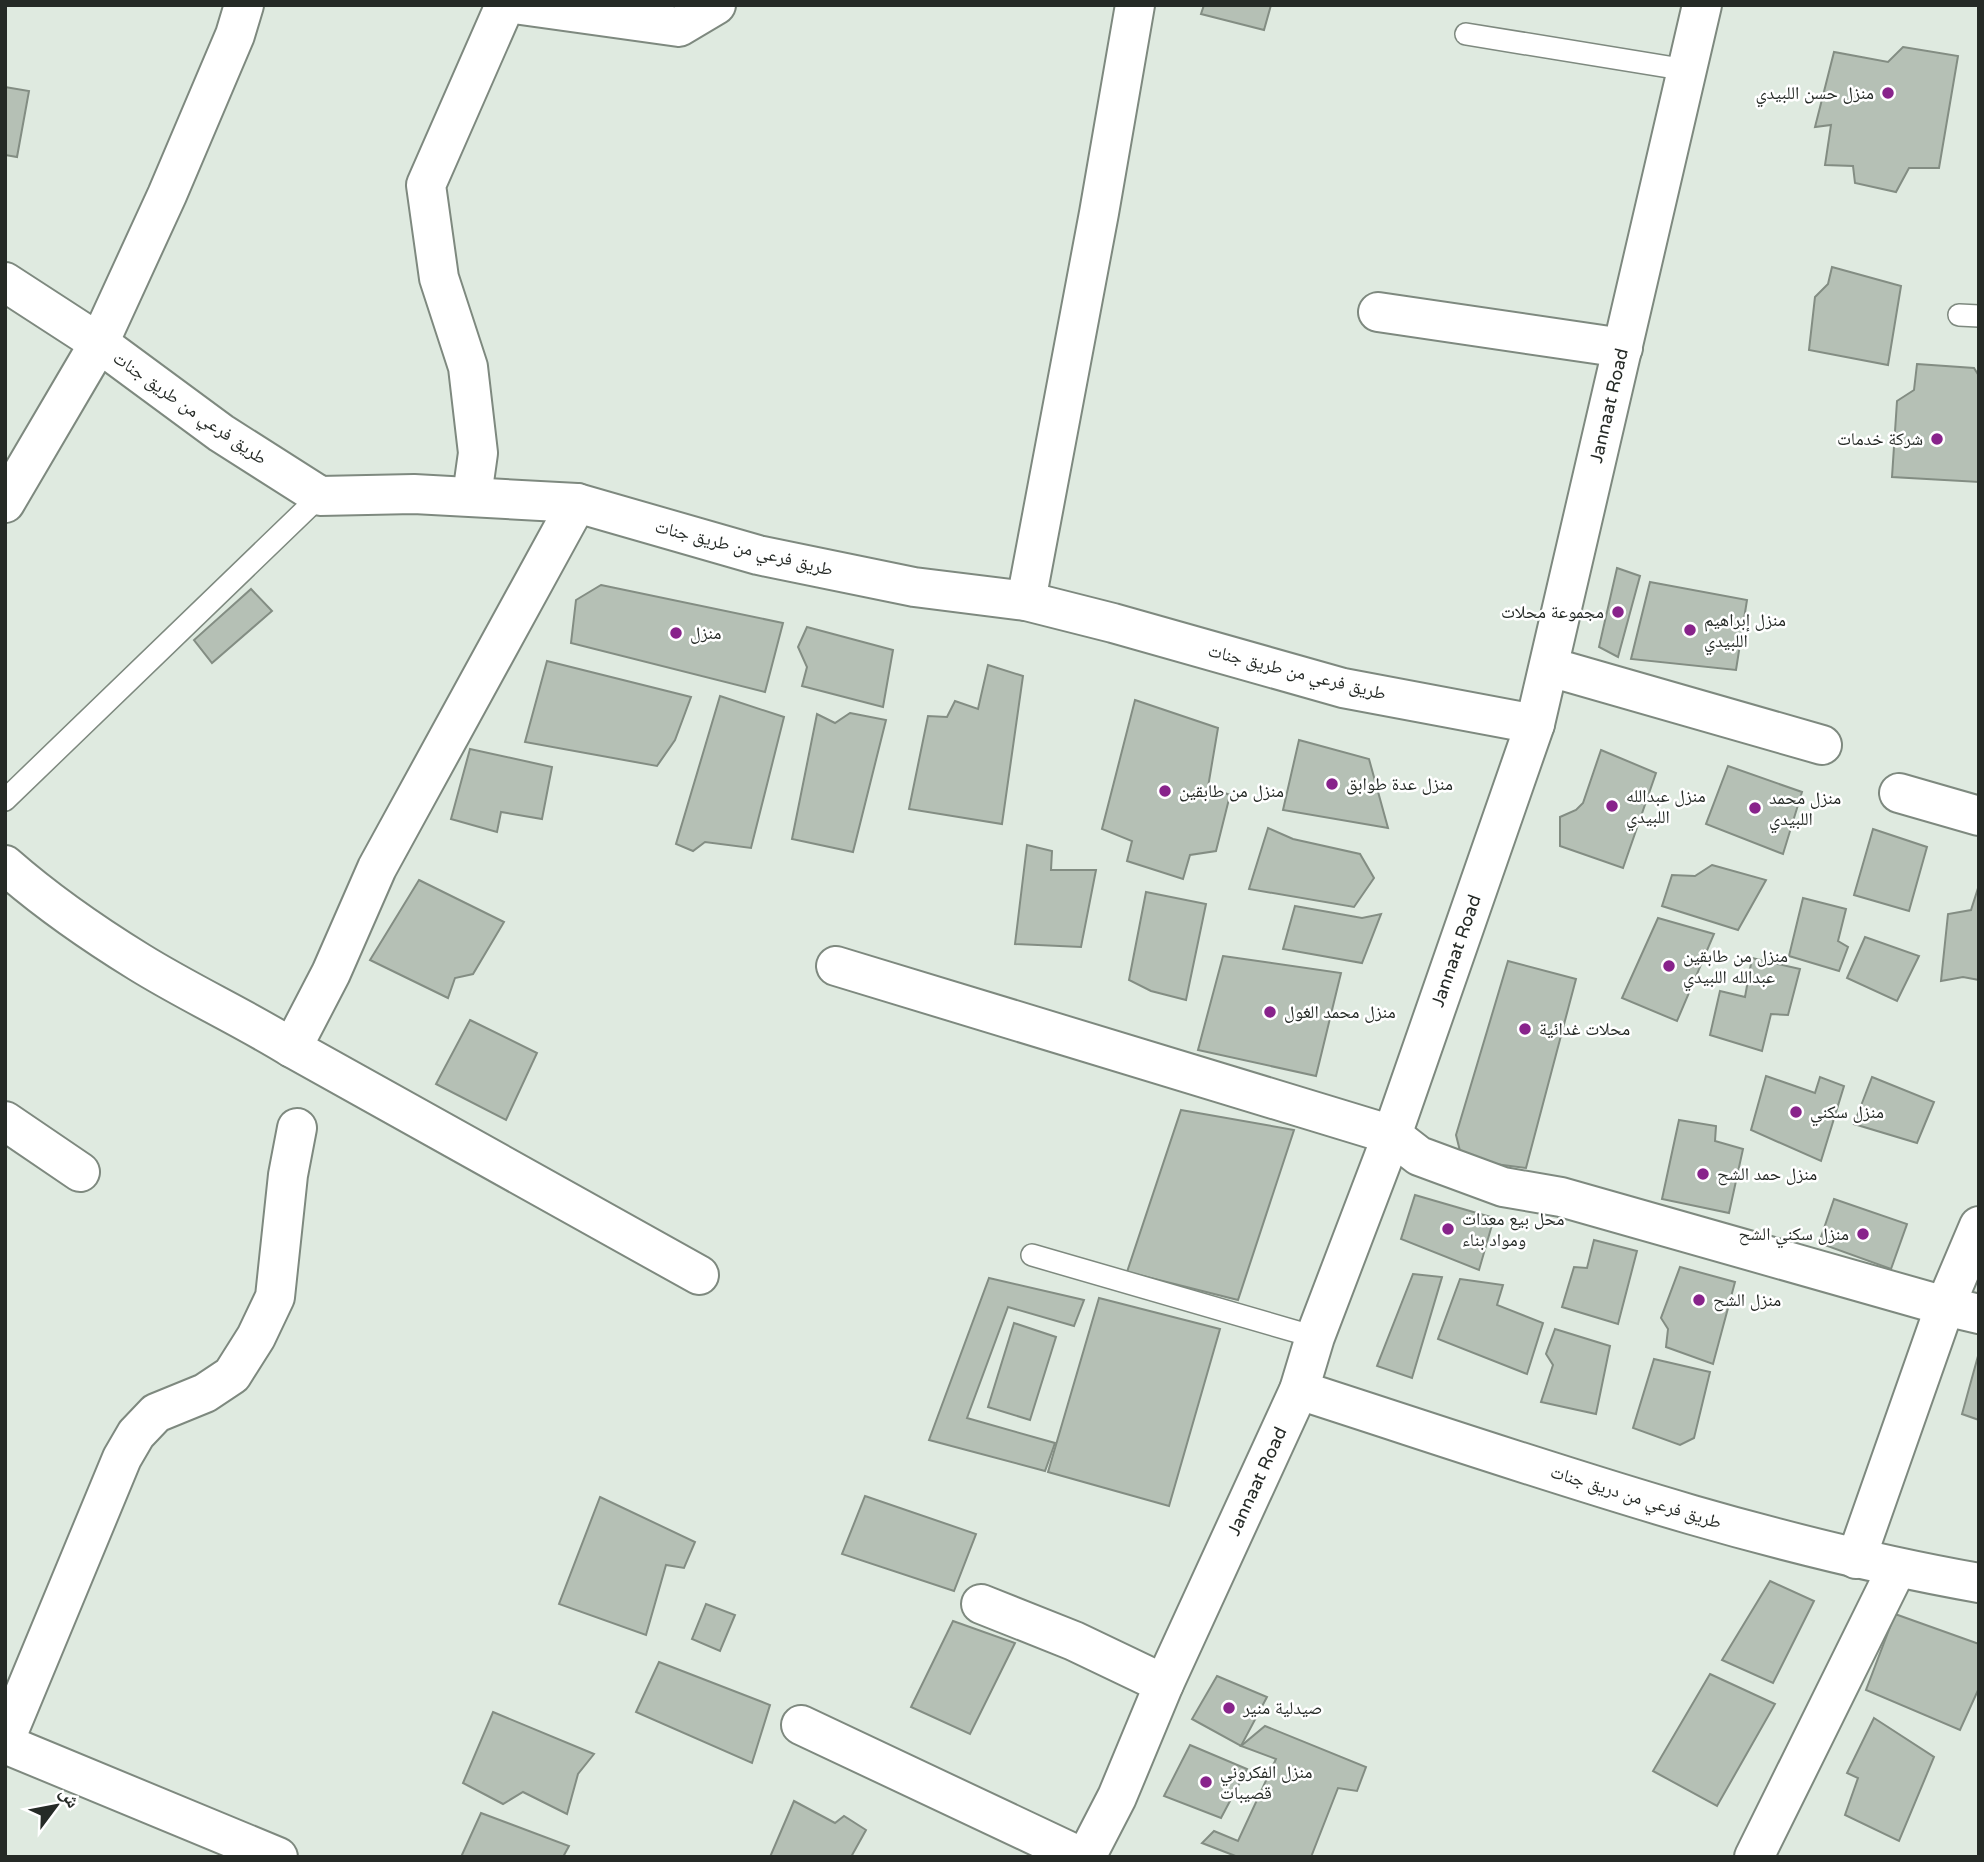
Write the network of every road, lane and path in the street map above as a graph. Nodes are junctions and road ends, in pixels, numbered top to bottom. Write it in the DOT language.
graph roads {
  1 [pos="244,5"];
  2 [pos="505,5"];
  3 [pos="521,5"];
  4 [pos="716,5"];
  5 [pos="1135,5"];
  6 [pos="1702,5"];
  7 [pos="1466,34"];
  8 [pos="1687,70"];
  9 [pos="5,282"];
  10 [pos="1378,312"];
  11 [pos="99,343"];
  12 [pos="1623,348"];
  13 [pos="320,496"];
  14 [pos="472,496"];
  15 [pos="5,503"];
  16 [pos="577,503"];
  17 [pos="1026,601"];
  18 [pos="1550,667"];
  19 [pos="1535,724"];
  20 [pos="1822,745"];
  21 [pos="1899,793"];
  22 [pos="5,800"];
  23 [pos="1979,816"];
  24 [pos="5,865"];
  25 [pos="836,966"];
  26 [pos="292,1048"];
  27 [pos="5,1121"];
  28 [pos="297,1128"];
  29 [pos="1392,1135"];
  30 [pos="80,1172"];
  31 [pos="1979,1226"];
  32 [pos="1032,1255"];
  33 [pos="699,1275"];
  34 [pos="1962,1310"];
  35 [pos="1315,1337"];
  36 [pos="1299,1390"];
  37 [pos="1856,1559"];
  38 [pos="1897,1568"];
  39 [pos="1979,1583"];
  40 [pos="981,1604"];
  41 [pos="1164,1684"];
  42 [pos="801,1725"];
  43 [pos="5,1742"];
  44 [pos="278,1857"];
  45 [pos="1081,1857"];
  46 [pos="1086,1857"];
  47 [pos="1754,1857"];
  1 -- 11 [label="street"];
  2 -- 14 [label="street"];
  3 -- 4 [label="street"];
  5 -- 17 [label="street"];
  6 -- 8 [label="street, Jannaat Road"];
  7 -- 8 [label="lane"];
  8 -- 12 [label="street, Jannaat Road"];
  9 -- 11 [label="street, طريق فرعي من طريق جنات"];
  10 -- 12 [label="street"];
  11 -- 13 [label="street, طريق فرعي من طريق جنات"];
  11 -- 15 [label="street"];
  12 -- 18 [label="street, Jannaat Road"];
  13 -- 14 [label="street, طريق فرعي من طريق جنات"];
  13 -- 22 [label="lane"];
  14 -- 16 [label="street, طريق فرعي من طريق جنات"];
  16 -- 17 [label="street, طريق فرعي من طريق جنات"];
  16 -- 26 [label="street"];
  17 -- 19 [label="street, طريق فرعي من طريق جنات"];
  18 -- 19 [label="street, Jannaat Road"];
  18 -- 20 [label="street"];
  19 -- 29 [label="street, Jannaat Road"];
  21 -- 23 [label="street"];
  24 -- 26 [label="street"];
  25 -- 29 [label="street"];
  26 -- 33 [label="street"];
  27 -- 30 [label="street"];
  28 -- 43 [label="street"];
  29 -- 34 [label="street"];
  29 -- 35 [label="street, Jannaat Road"];
  31 -- 34 [label="street"];
  32 -- 35 [label="lane"];
  34 -- 37 [label="street"];
  35 -- 36 [label="street, Jannaat Road"];
  36 -- 37 [label="street, طريق فرعي من دريق جنات"];
  36 -- 41 [label="street, Jannaat Road"];
  37 -- 38 [label="street, طريق فرعي من دريق جنات"];
  38 -- 39 [label="street, طريق فرعي من دريق جنات"];
  38 -- 47 [label="street"];
  40 -- 41 [label="street"];
  41 -- 46 [label="street, Jannaat Road"];
  42 -- 45 [label="street"];
  43 -- 44 [label="street"];
}
